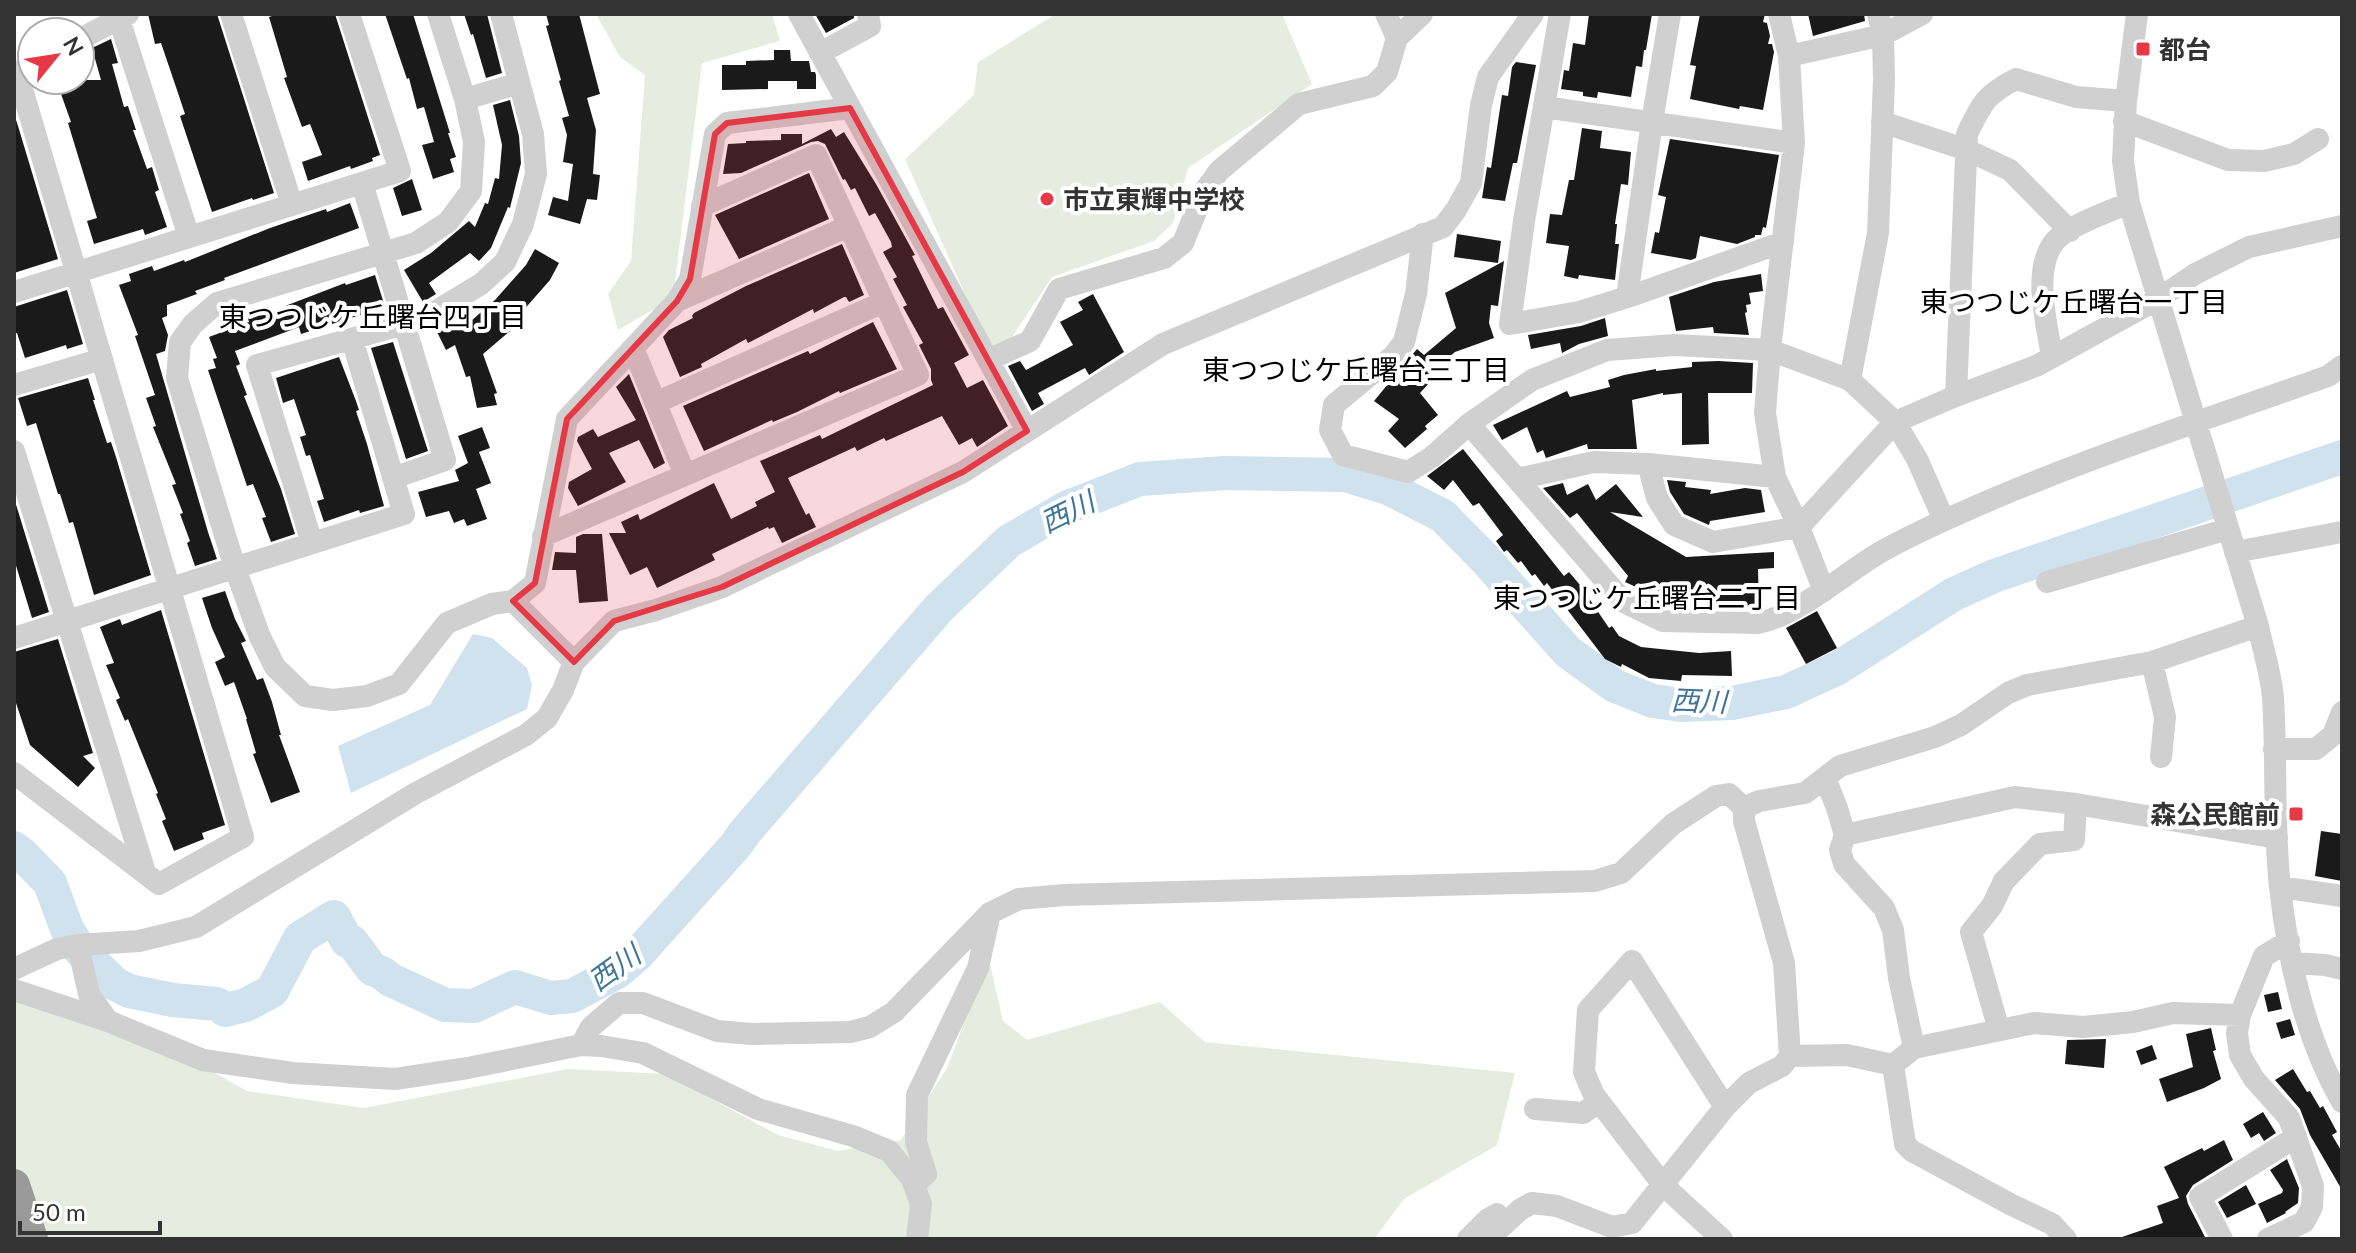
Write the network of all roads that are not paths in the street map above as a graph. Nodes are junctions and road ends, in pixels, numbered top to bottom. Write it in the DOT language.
graph roads {
  1 [pos="231,14"];
  2 [pos="349,14"];
  3 [pos="438,14"];
  4 [pos="501,14"];
  5 [pos="799,14"];
  6 [pos="868,14"];
  7 [pos="1386,14"];
  8 [pos="1422,14"];
  9 [pos="1533,14"];
  10 [pos="1560,14"];
  11 [pos="1670,14"];
  12 [pos="1779,14"];
  13 [pos="1922,14"];
  14 [pos="2137,14"];
  15 [pos="123,16"];
  16 [pos="1880,24"];
  17 [pos="96,30"];
  18 [pos="1397,38"];
  19 [pos="820,53"];
  20 [pos="1789,56"];
  21 [pos="519,83"];
  22 [pos="28,96"];
  23 [pos="465,99"];
  24 [pos="1544,107"];
  25 [pos="850,108"];
  26 [pos="2125,111"];
  27 [pos="1652,122"];
  28 [pos="1882,122"];
  29 [pos="2318,139"];
  30 [pos="1794,143"];
  31 [pos="1967,150"];
  32 [pos="362,183"];
  33 [pos="2129,203"];
  34 [pos="292,205"];
  35 [pos="702,206"];
  36 [pos="849,226"];
  37 [pos="2342,226"];
  38 [pos="2070,231"];
  39 [pos="1423,234"];
  40 [pos="189,237"];
  41 [pos="1783,242"];
  42 [pos="383,253"];
  43 [pos="76,273"];
  44 [pos="14,292"];
  45 [pos="1627,297"];
  46 [pos="2158,299"];
  47 [pos="677,301"];
  48 [pos="884,302"];
  49 [pos="404,325"];
  50 [pos="352,339"];
  51 [pos="633,348"];
  52 [pos="1770,350"];
  53 [pos="2052,357"];
  54 [pos="102,359"];
  55 [pos="988,360"];
  56 [pos="2342,366"];
  57 [pos="1850,380"];
  58 [pos="14,385"];
  59 [pos="1956,396"];
  60 [pos="655,403"];
  61 [pos="1895,422"];
  62 [pos="2195,423"];
  63 [pos="1469,424"];
  64 [pos="1027,431"];
  65 [pos="14,451"];
  66 [pos="1648,464"];
  67 [pos="685,475"];
  68 [pos="1775,477"];
  69 [pos="393,478"];
  70 [pos="1517,479"];
  71 [pos="1944,520"];
  72 [pos="1799,527"];
  73 [pos="2228,529"];
  74 [pos="2342,532"];
  75 [pos="543,536"];
  76 [pos="312,543"];
  77 [pos="2235,552"];
  78 [pos="235,568"];
  79 [pos="2047,582"];
  80 [pos="170,588"];
  81 [pos="1824,591"];
  82 [pos="513,601"];
  83 [pos="67,621"];
  84 [pos="2258,626"];
  85 [pos="14,638"];
  86 [pos="574,662"];
  87 [pos="2152,662"];
  88 [pos="2342,712"];
  89 [pos="2274,749"];
  90 [pos="2161,757"];
  91 [pos="14,773"];
  92 [pos="1825,778"];
  93 [pos="2076,804"];
  94 [pos="1744,808"];
  95 [pos="1845,835"];
  96 [pos="2277,838"];
  97 [pos="145,872"];
  98 [pos="2280,887"];
  99 [pos="2342,896"];
  100 [pos="990,913"];
  101 [pos="78,945"];
  102 [pos="2291,952"];
  103 [pos="14,969"];
  104 [pos="2342,969"];
  105 [pos="14,990"];
  106 [pos="2240,1015"];
  107 [pos="108,1021"];
  108 [pos="1999,1030"];
  109 [pos="581,1045"];
  110 [pos="1914,1048"];
  111 [pos="1790,1056"];
  112 [pos="1893,1065"];
  113 [pos="1599,1102"];
  114 [pos="2342,1102"];
  115 [pos="1725,1107"];
  116 [pos="1535,1109"];
  117 [pos="2296,1137"];
  118 [pos="914,1185"];
  119 [pos="1664,1186"];
  120 [pos="15,1188"];
  121 [pos="1521,1209"];
  122 [pos="2307,1230"];
  123 [pos="32,1239"];
  124 [pos="917,1239"];
  125 [pos="1468,1239"];
  126 [pos="1488,1239"];
  127 [pos="1722,1239"];
  128 [pos="2066,1239"];
  129 [pos="2222,1239"];
  130 [pos="2268,1239"];
  1 -- 34 [label="street"];
  2 -- 32 [label="street"];
  3 -- 23 [label="street"];
  4 -- 21 [label="street"];
  5 -- 19 [label="street"];
  6 -- 19 [label="street"];
  7 -- 18 [label="street"];
  8 -- 18 [label="street"];
  9 -- 39 [label="street"];
  10 -- 24 [label="street"];
  11 -- 27 [label="street"];
  12 -- 20 [label="street"];
  13 -- 16 [label="street"];
  14 -- 26 [label="street"];
  15 -- 17 [label="street"];
  15 -- 40 [label="street"];
  16 -- 20 [label="street"];
  16 -- 28 [label="street"];
  18 -- 55 [label="street"];
  19 -- 25 [label="street"];
  20 -- 30 [label="street"];
  21 -- 23 [label="street"];
  21 -- 49 [label="street"];
  22 -- 43 [label="street"];
  23 -- 42 [label="street"];
  24 -- 27 [label="street"];
  24 -- 45 [label="street"];
  25 -- 35 [label="street"];
  25 -- 55 [label="street"];
  26 -- 29 [label="street"];
  26 -- 31 [label="street"];
  26 -- 33 [label="street"];
  27 -- 30 [label="street"];
  27 -- 45 [label="street"];
  28 -- 31 [label="street"];
  28 -- 57 [label="street"];
  30 -- 41 [label="street"];
  31 -- 38 [label="street"];
  31 -- 59 [label="street"];
  32 -- 34 [label="street"];
  32 -- 42 [label="street"];
  33 -- 38 [label="street"];
  33 -- 46 [label="street"];
  34 -- 40 [label="street"];
  35 -- 36 [label="street"];
  35 -- 47 [label="street"];
  36 -- 47 [label="street"];
  36 -- 48 [label="street"];
  37 -- 46 [label="street"];
  38 -- 53 [label="street"];
  39 -- 63 [label="street"];
  39 -- 64 [label="street"];
  40 -- 43 [label="street"];
  41 -- 45 [label="street"];
  41 -- 52 [label="street"];
  42 -- 49 [label="street"];
  42 -- 78 [label="street"];
  43 -- 44 [label="street"];
  43 -- 54 [label="street"];
  46 -- 53 [label="street"];
  46 -- 62 [label="street"];
  47 -- 51 [label="street"];
  48 -- 60 [label="street"];
  48 -- 67 [label="street"];
  49 -- 50 [label="street"];
  49 -- 69 [label="street"];
  50 -- 69 [label="street"];
  50 -- 76 [label="street"];
  51 -- 60 [label="street"];
  51 -- 75 [label="street"];
  52 -- 57 [label="street"];
  52 -- 63 [label="street"];
  52 -- 68 [label="street"];
  53 -- 59 [label="street"];
  54 -- 58 [label="street"];
  54 -- 80 [label="street"];
  55 -- 64 [label="street"];
  56 -- 62 [label="street"];
  57 -- 61 [label="street"];
  59 -- 61 [label="street"];
  60 -- 67 [label="street"];
  61 -- 71 [label="street"];
  61 -- 72 [label="street"];
  62 -- 71 [label="street"];
  62 -- 73 [label="street"];
  63 -- 70 [label="street"];
  64 -- 86 [label="street"];
  65 -- 83 [label="street"];
  66 -- 68 [label="street"];
  66 -- 70 [label="street"];
  66 -- 72 [label="street"];
  67 -- 75 [label="street"];
  68 -- 72 [label="street"];
  69 -- 76 [label="street"];
  70 -- 81 [label="street"];
  71 -- 81 [label="street"];
  72 -- 81 [label="street"];
  73 -- 77 [label="street"];
  73 -- 79 [label="street"];
  74 -- 77 [label="street"];
  75 -- 82 [label="street"];
  76 -- 78 [label="street"];
  77 -- 84 [label="street"];
  78 -- 80 [label="street"];
  78 -- 82 [label="street"];
  80 -- 83 [label="street"];
  80 -- 97 [label="street"];
  82 -- 86 [label="street"];
  83 -- 85 [label="street"];
  83 -- 97 [label="street"];
  84 -- 87 [label="street"];
  84 -- 89 [label="street"];
  86 -- 101 [label="street"];
  87 -- 90 [label="street"];
  87 -- 92 [label="street"];
  88 -- 89 [label="street"];
  89 -- 96 [label="street"];
  91 -- 97 [label="street"];
  92 -- 94 [label="street"];
  92 -- 95 [label="street"];
  93 -- 95 [label="street"];
  93 -- 96 [label="street"];
  93 -- 108 [label="street"];
  94 -- 100 [label="street"];
  94 -- 111 [label="street"];
  95 -- 110 [label="street"];
  96 -- 98 [label="street"];
  98 -- 99 [label="street"];
  98 -- 102 [label="street"];
  100 -- 109 [label="street"];
  100 -- 118 [label="street"];
  101 -- 103 [label="street"];
  101 -- 107 [label="street"];
  102 -- 104 [label="street"];
  102 -- 106 [label="street"];
  102 -- 114 [label="street"];
  105 -- 107 [label="street"];
  106 -- 108 [label="street"];
  106 -- 117 [label="street"];
  107 -- 109 [label="street"];
  108 -- 110 [label="street"];
  109 -- 118 [label="street"];
  110 -- 112 [label="street"];
  111 -- 112 [label="street"];
  111 -- 115 [label="street"];
  112 -- 128 [label="street"];
  113 -- 115 [label="street"];
  113 -- 116 [label="street"];
  113 -- 119 [label="street"];
  115 -- 119 [label="street"];
  117 -- 122 [label="street"];
  117 -- 129 [label="street"];
  118 -- 124 [label="street"];
  119 -- 121 [label="street"];
  119 -- 127 [label="street"];
  120 -- 123 [label="highway"];
  121 -- 125 [label="street"];
  121 -- 126 [label="street"];
  122 -- 130 [label="street"];
}
